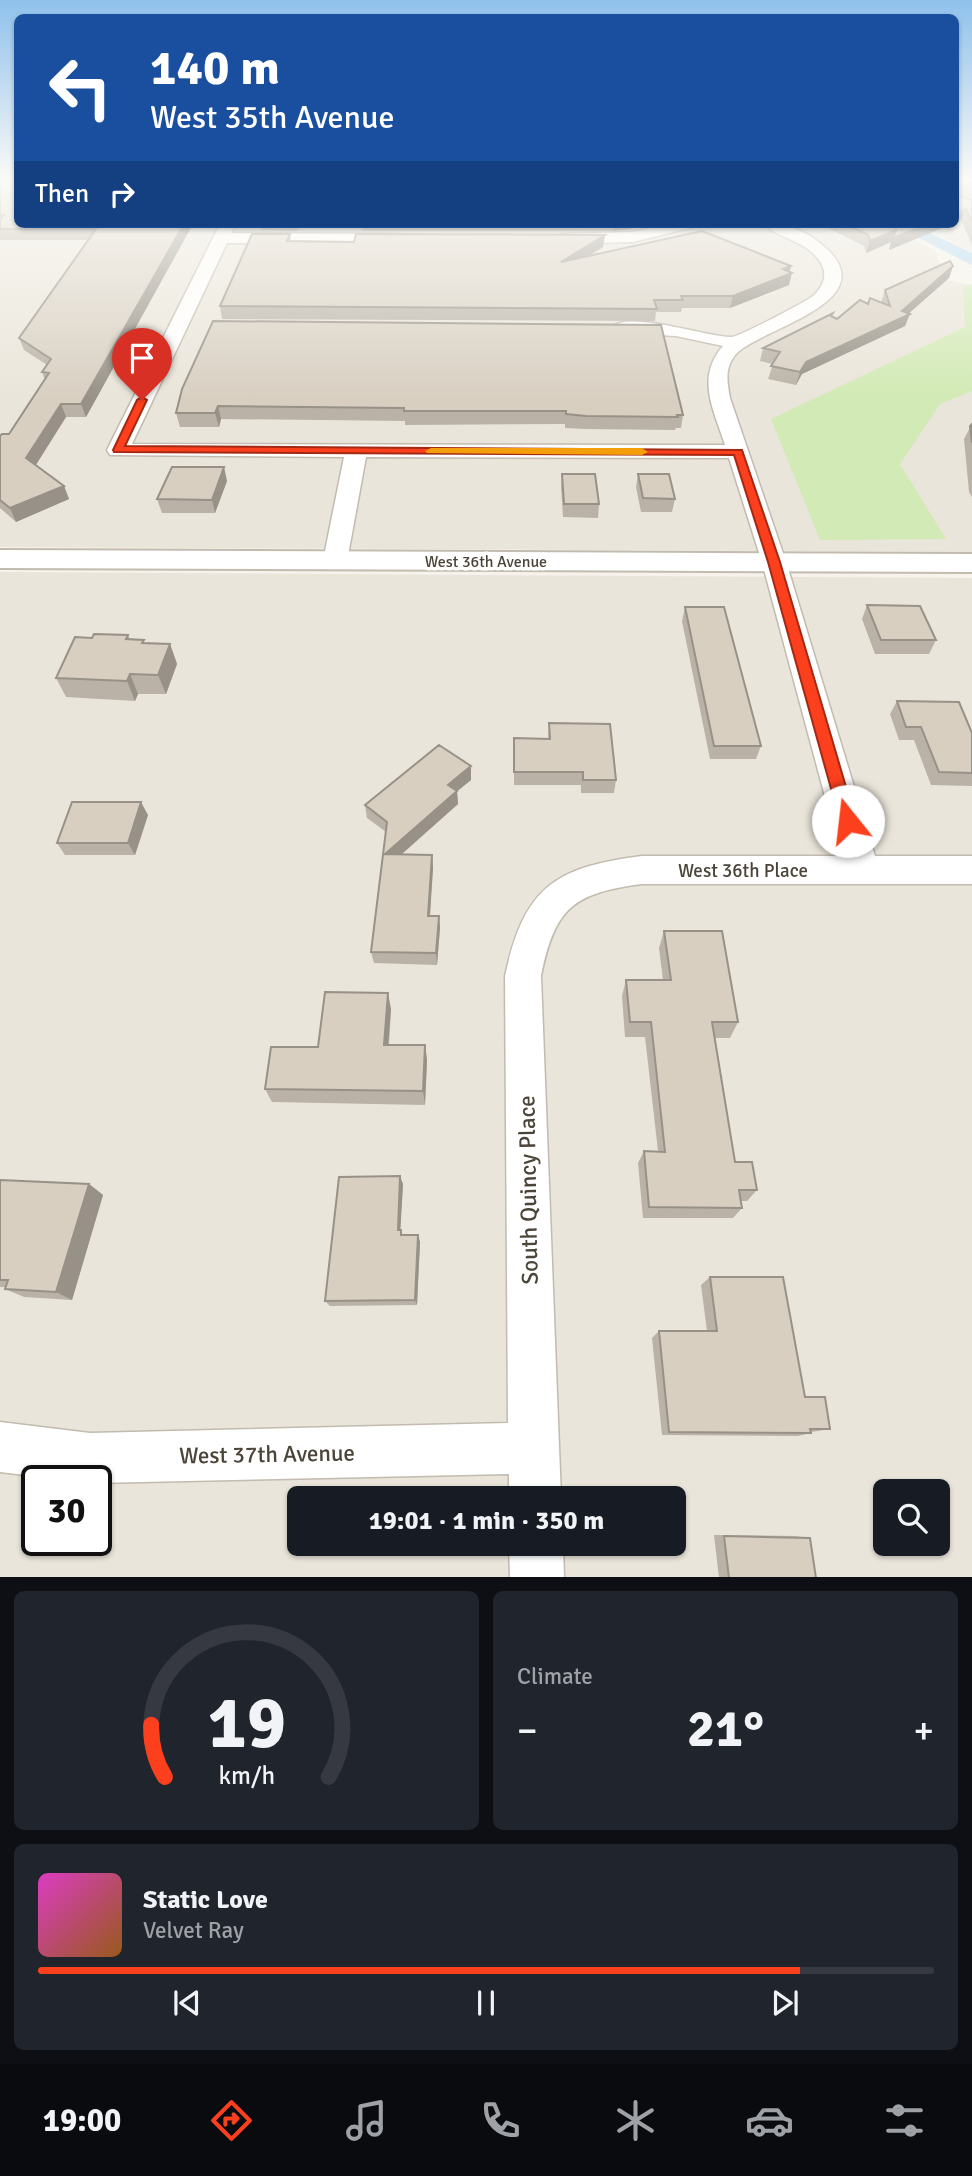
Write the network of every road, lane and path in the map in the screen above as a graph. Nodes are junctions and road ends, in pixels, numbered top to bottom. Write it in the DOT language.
graph roads {
  1 [pos="216,252"];
  2 [pos="820,252"];
  3 [pos="607,328"];
  4 [pos="738,344"];
  5 [pos="356,451"];
  6 [pos="738,452"];
  7 [pos="0,559"];
  8 [pos="335,561"];
  9 [pos="774,562"];
  10 [pos="972,563"];
  11 [pos="862,870"];
  12 [pos="972,870"];
  13 [pos="562,894"];
  14 [pos="0,1447"];
  15 [pos="534,1448"];
  16 [pos="535,1486"];
  17 [pos="536,1556"];
  18 [pos="537,1577"];
  1 -- 5 [label="street"];
  2 -- 4 [label="street"];
  3 -- 4 [label="street"];
  4 -- 6 [label="street"];
  5 -- 6 [label="street"];
  5 -- 8 [label="street"];
  6 -- 9 [label="street"];
  7 -- 8 [label="street, West 36th Avenue"];
  8 -- 9 [label="street, West 36th Avenue"];
  9 -- 10 [label="street, West 36th Avenue"];
  9 -- 11 [label="street"];
  11 -- 12 [label="street, West 36th Place"];
  11 -- 13 [label="street, West 36th Place"];
  13 -- 15 [label="street, South Quincy Place"];
  14 -- 15 [label="street, West 37th Avenue"];
  15 -- 16 [label="street, South Quincy Place"];
  17 -- 18 [label="street"];
}
